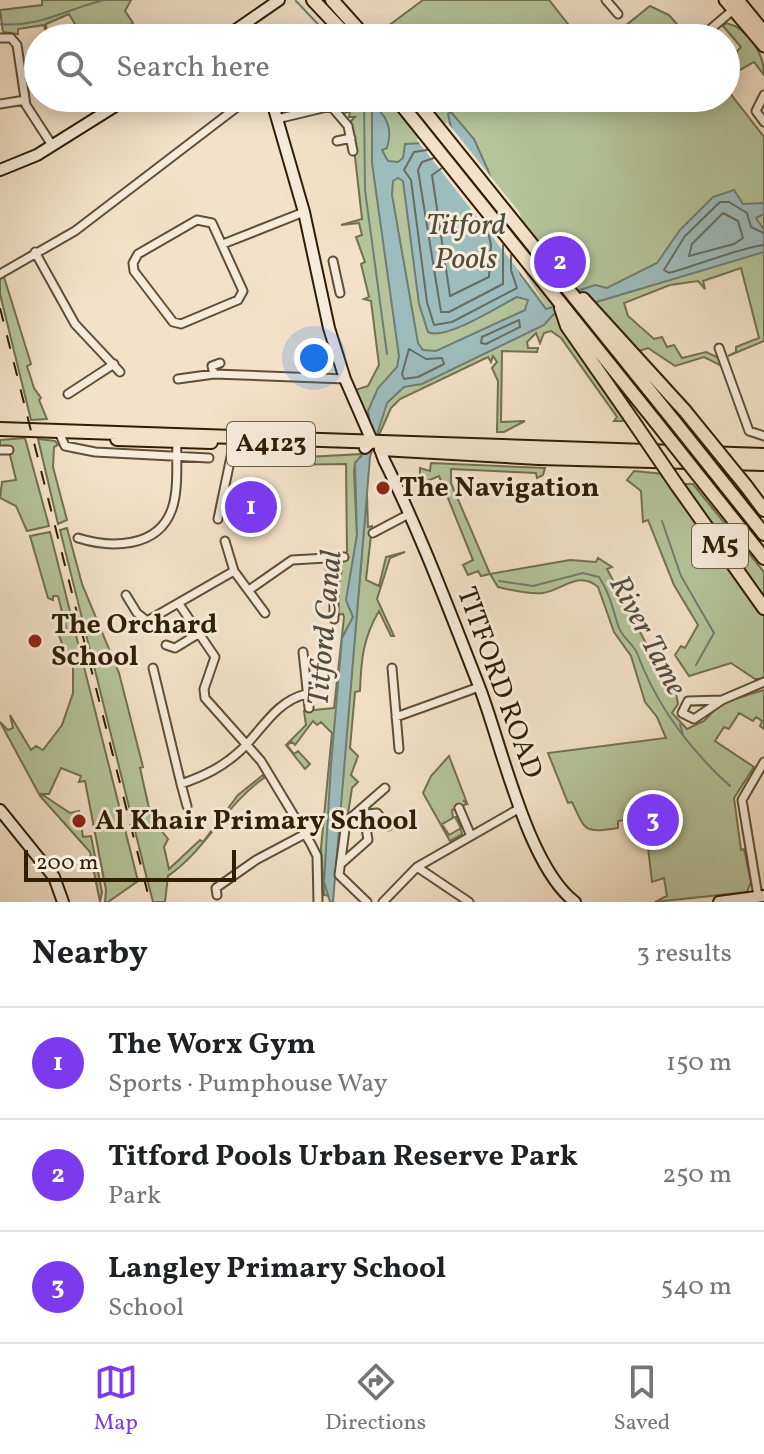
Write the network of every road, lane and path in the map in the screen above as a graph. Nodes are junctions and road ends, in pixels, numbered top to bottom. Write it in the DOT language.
graph roads {
  1 [pos="279,0"];
  2 [pos="313,0"];
  3 [pos="332,0"];
  4 [pos="606,0"];
  5 [pos="732,3"];
  6 [pos="618,14"];
  7 [pos="251,24"];
  8 [pos="336,24"];
  9 [pos="353,24"];
  10 [pos="713,24"];
  11 [pos="764,32"];
  12 [pos="0,38"];
  13 [pos="764,46"];
  14 [pos="24,93"];
  15 [pos="764,95"];
  16 [pos="24,100"];
  17 [pos="0,104"];
  18 [pos="32,112"];
  19 [pos="105,112"];
  20 [pos="231,112"];
  21 [pos="275,112"];
  22 [pos="300,112"];
  23 [pos="340,112"];
  24 [pos="407,112"];
  25 [pos="425,112"];
  26 [pos="277,119"];
  27 [pos="764,122"];
  28 [pos="351,138"];
  29 [pos="337,141"];
  30 [pos="52,145"];
  31 [pos="353,151"];
  32 [pos="0,170"];
  33 [pos="304,212"];
  34 [pos="223,244"];
  35 [pos="35,252"];
  36 [pos="333,261"];
  37 [pos="0,274"];
  38 [pos="337,277"];
  39 [pos="318,281"];
  40 [pos="340,293"];
  41 [pos="614,339"];
  42 [pos="719,348"];
  43 [pos="594,355"];
  44 [pos="220,363"];
  45 [pos="114,364"];
  46 [pos="120,372"];
  47 [pos="214,374"];
  48 [pos="178,379"];
  49 [pos="345,379"];
  50 [pos="68,394"];
  51 [pos="0,429"];
  52 [pos="59,432"];
  53 [pos="764,436"];
  54 [pos="177,437"];
  55 [pos="234,442"];
  56 [pos="374,444"];
  57 [pos="558,453"];
  58 [pos="764,455"];
  59 [pos="176,456"];
  60 [pos="209,458"];
  61 [pos="764,464"];
  62 [pos="764,510"];
  63 [pos="409,514"];
  64 [pos="218,519"];
  65 [pos="373,533"];
  66 [pos="764,534"];
  67 [pos="78,538"];
  68 [pos="225,541"];
  69 [pos="344,557"];
  70 [pos="330,558"];
  71 [pos="764,558"];
  72 [pos="234,571"];
  73 [pos="249,590"];
  74 [pos="126,595"];
  75 [pos="179,604"];
  76 [pos="764,608"];
  77 [pos="265,613"];
  78 [pos="334,619"];
  79 [pos="147,621"];
  80 [pos="140,629"];
  81 [pos="198,634"];
  82 [pos="166,645"];
  83 [pos="303,652"];
  84 [pos="153,668"];
  85 [pos="392,668"];
  86 [pos="764,685"];
  87 [pos="479,687"];
  88 [pos="306,694"];
  89 [pos="722,700"];
  90 [pos="696,701"];
  91 [pos="309,708"];
  92 [pos="396,717"];
  93 [pos="699,717"];
  94 [pos="247,744"];
  95 [pos="399,749"];
  96 [pos="764,762"];
  97 [pos="181,784"];
  98 [pos="385,788"];
  99 [pos="187,806"];
  100 [pos="459,808"];
  101 [pos="520,808"];
  102 [pos="1,814"];
  103 [pos="388,826"];
  104 [pos="305,834"];
  105 [pos="471,836"];
  106 [pos="340,865"];
  107 [pos="417,867"];
  108 [pos="217,895"];
  109 [pos="761,896"];
  110 [pos="63,902"];
  111 [pos="318,902"];
  112 [pos="367,902"];
  113 [pos="383,902"];
  114 [pos="469,902"];
  115 [pos="575,902"];
  116 [pos="719,902"];
  1 -- 7 [label="street"];
  2 -- 8 [label="highway"];
  3 -- 9 [label="highway"];
  4 -- 6 [label="street"];
  5 -- 10 [label="street"];
  5 -- 11 [label="main road"];
  5 -- 13 [label="main road"];
  12 -- 14 [label="street"];
  15 -- 27 [label="street"];
  16 -- 17 [label="street"];
  18 -- 30 [label="street"];
  19 -- 30 [label="street"];
  20 -- 35 [label="street"];
  21 -- 26 [label="street, TITFORD ROAD"];
  22 -- 26 [label="street"];
  23 -- 28 [label="street"];
  24 -- 43 [label="highway, M5"];
  25 -- 41 [label="highway, M5"];
  26 -- 33 [label="street, TITFORD ROAD"];
  28 -- 29 [label="street"];
  28 -- 31 [label="street"];
  30 -- 32 [label="street"];
  33 -- 34 [label="street"];
  33 -- 39 [label="street, TITFORD ROAD"];
  34 -- 34 [label="street"];
  35 -- 37 [label="street"];
  35 -- 45 [label="street"];
  36 -- 38 [label="street"];
  38 -- 39 [label="street"];
  38 -- 40 [label="street"];
  39 -- 49 [label="street, TITFORD ROAD"];
  41 -- 62 [label="highway, M5, bridge"];
  41 -- 66 [label="highway, M5, bridge"];
  42 -- 53 [label="street"];
  43 -- 71 [label="highway, M5, bridge"];
  43 -- 76 [label="highway, M5, bridge"];
  44 -- 47 [label="street"];
  45 -- 46 [label="street"];
  45 -- 50 [label="street"];
  47 -- 48 [label="street"];
  47 -- 49 [label="street"];
  49 -- 56 [label="street, TITFORD ROAD"];
  51 -- 52 [label="highway, A4123"];
  52 -- 54 [label="highway, A4123"];
  52 -- 59 [label="street"];
  54 -- 55 [label="highway, A4123"];
  54 -- 56 [label="highway, A4123"];
  54 -- 59 [label="street"];
  55 -- 56 [label="highway, A4123"];
  55 -- 64 [label="street"];
  56 -- 57 [label="highway, A4123"];
  56 -- 57 [label="highway, A4123"];
  56 -- 63 [label="street, TITFORD ROAD"];
  57 -- 58 [label="highway, A4123"];
  57 -- 61 [label="highway"];
  59 -- 60 [label="street"];
  59 -- 67 [label="street"];
  63 -- 65 [label="street"];
  63 -- 87 [label="street, TITFORD ROAD"];
  68 -- 72 [label="street"];
  69 -- 70 [label="street"];
  70 -- 73 [label="street"];
  70 -- 78 [label="street"];
  72 -- 73 [label="street"];
  72 -- 75 [label="street"];
  73 -- 77 [label="street"];
  74 -- 79 [label="street"];
  75 -- 79 [label="street"];
  75 -- 81 [label="street"];
  79 -- 80 [label="street"];
  81 -- 82 [label="street"];
  81 -- 94 [label="street"];
  83 -- 88 [label="street"];
  84 -- 97 [label="street"];
  85 -- 92 [label="street"];
  86 -- 89 [label="street"];
  87 -- 92 [label="street"];
  87 -- 101 [label="street, TITFORD ROAD"];
  88 -- 91 [label="street"];
  88 -- 94 [label="street"];
  89 -- 90 [label="street"];
  89 -- 93 [label="street"];
  90 -- 93 [label="street"];
  90 -- 93 [label="street"];
  92 -- 95 [label="street"];
  94 -- 97 [label="street"];
  94 -- 104 [label="street"];
  96 -- 109 [label="street"];
  97 -- 99 [label="street"];
  98 -- 106 [label="street"];
  100 -- 105 [label="street"];
  101 -- 105 [label="street"];
  101 -- 115 [label="street, TITFORD ROAD"];
  102 -- 110 [label="street"];
  103 -- 106 [label="street"];
  104 -- 108 [label="street"];
  104 -- 111 [label="street"];
  105 -- 107 [label="street"];
  106 -- 112 [label="street"];
  107 -- 113 [label="street"];
  107 -- 114 [label="street"];
  109 -- 116 [label="street"];
}
